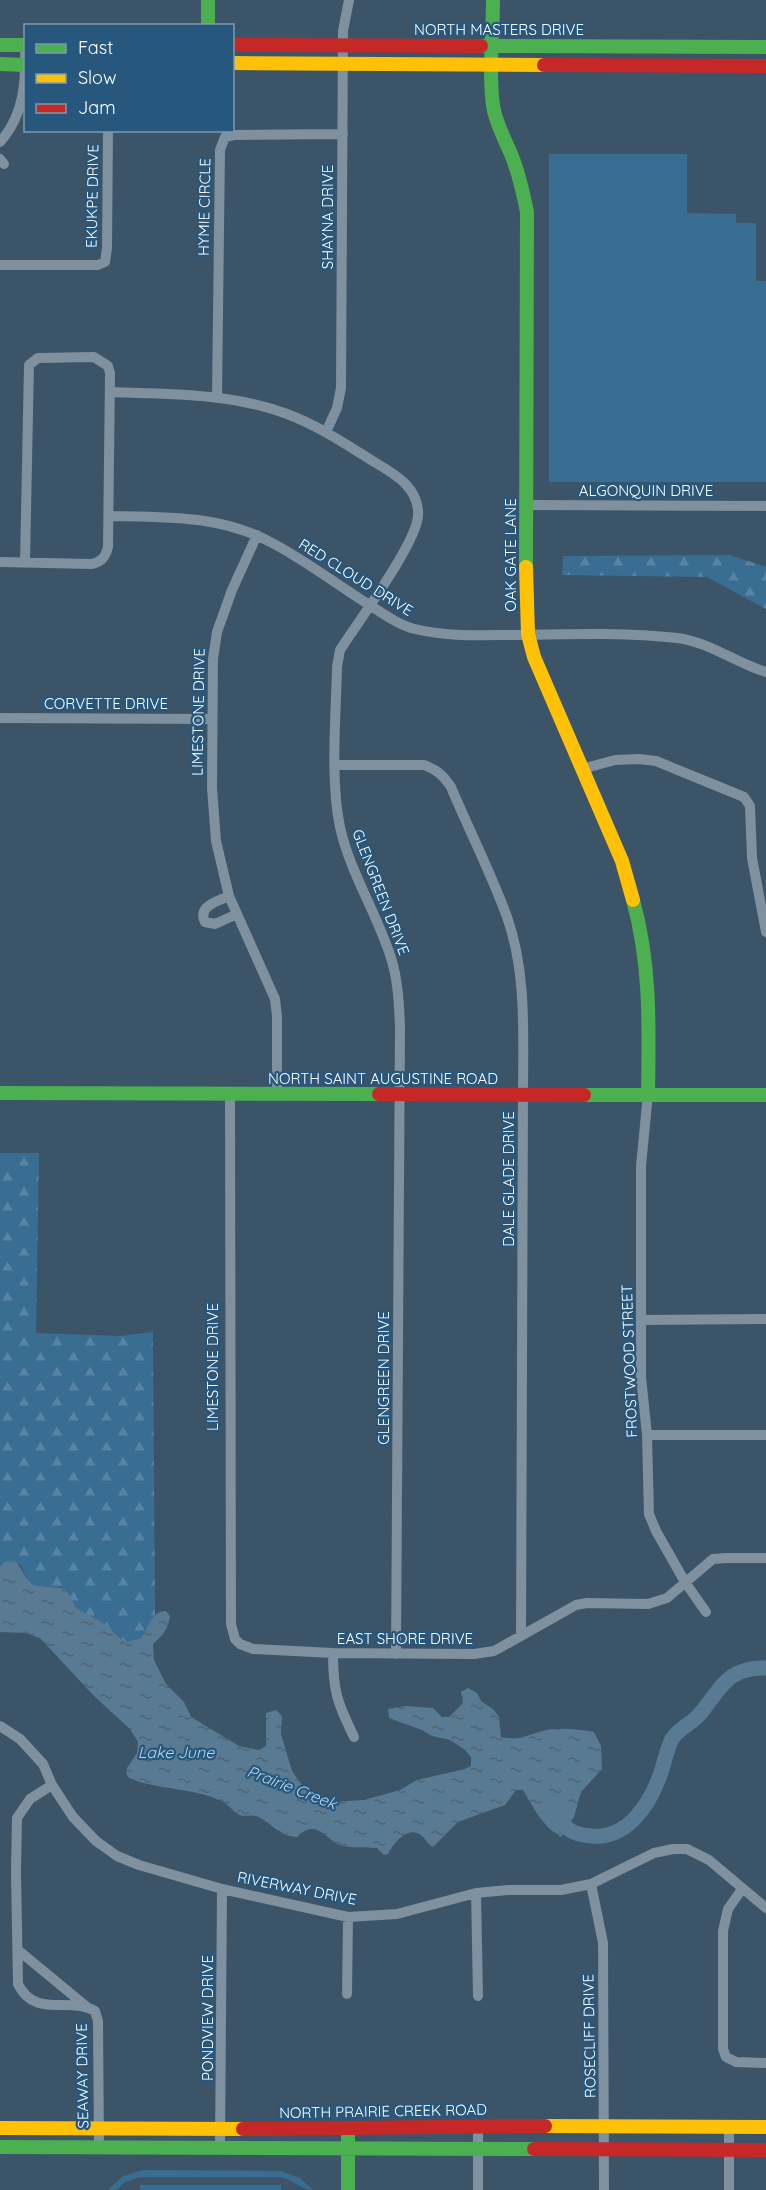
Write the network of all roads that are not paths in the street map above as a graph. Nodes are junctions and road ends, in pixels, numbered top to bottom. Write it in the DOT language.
graph roads {
  1 [pos="208,0"];
  2 [pos="349,0"];
  3 [pos="494,0"];
  4 [pos="208,24"];
  5 [pos="0,45"];
  6 [pos="24,45"];
  7 [pos="234,45"];
  8 [pos="344,45"];
  9 [pos="492,46"];
  10 [pos="647,47"];
  11 [pos="766,47"];
  12 [pos="234,63"];
  13 [pos="0,64"];
  14 [pos="24,64"];
  15 [pos="344,64"];
  16 [pos="493,64"];
  17 [pos="647,65"];
  18 [pos="766,66"];
  19 [pos="24,89"];
  20 [pos="108,132"];
  21 [pos="343,134"];
  22 [pos="0,142"];
  23 [pos="0,265"];
  24 [pos="111,392"];
  25 [pos="217,397"];
  26 [pos="326,432"];
  27 [pos="527,505"];
  28 [pos="766,506"];
  29 [pos="109,516"];
  30 [pos="257,535"];
  31 [pos="0,562"];
  32 [pos="25,562"];
  33 [pos="369,605"];
  34 [pos="528,634"];
  35 [pos="766,672"];
  36 [pos="0,718"];
  37 [pos="212,719"];
  38 [pos="335,765"];
  39 [pos="582,769"];
  40 [pos="230,896"];
  41 [pos="237,914"];
  42 [pos="766,932"];
  43 [pos="0,1093"];
  44 [pos="230,1094"];
  45 [pos="523,1094"];
  46 [pos="648,1094"];
  47 [pos="277,1095"];
  48 [pos="399,1095"];
  49 [pos="766,1095"];
  50 [pos="766,1319"];
  51 [pos="641,1320"];
  52 [pos="647,1435"];
  53 [pos="766,1435"];
  54 [pos="766,1558"];
  55 [pos="685,1582"];
  56 [pos="706,1612"];
  57 [pos="521,1636"];
  58 [pos="235,1639"];
  59 [pos="333,1653"];
  60 [pos="396,1654"];
  61 [pos="0,1726"];
  62 [pos="354,1737"];
  63 [pos="52,1785"];
  64 [pos="591,1884"];
  65 [pos="222,1889"];
  66 [pos="742,1889"];
  67 [pos="476,1893"];
  68 [pos="766,1908"];
  69 [pos="348,1917"];
  70 [pos="18,1950"];
  71 [pos="347,1994"];
  72 [pos="478,1996"];
  73 [pos="88,2007"];
  74 [pos="766,2063"];
  75 [pos="478,2126"];
  76 [pos="729,2126"];
  77 [pos="605,2127"];
  78 [pos="766,2127"];
  79 [pos="0,2128"];
  80 [pos="99,2128"];
  81 [pos="221,2128"];
  82 [pos="348,2129"];
  83 [pos="0,2147"];
  84 [pos="99,2148"];
  85 [pos="220,2148"];
  86 [pos="348,2149"];
  87 [pos="478,2150"];
  88 [pos="604,2150"];
  89 [pos="729,2150"];
  90 [pos="766,2150"];
  91 [pos="348,2190"];
  92 [pos="478,2190"];
  93 [pos="604,2190"];
  94 [pos="729,2190"];
  1 -- 4 [label="main road"];
  2 -- 8 [label="street, SHAYNA DRIVE"];
  3 -- 9 [label="main road, OAK GATE LANE"];
  5 -- 6 [label="main road"];
  7 -- 8 [label="main road, NORTH MASTERS DRIVE"];
  8 -- 9 [label="main road, NORTH MASTERS DRIVE"];
  8 -- 15 [label="street, SHAYNA DRIVE"];
  9 -- 10 [label="main road, NORTH MASTERS DRIVE"];
  9 -- 16 [label="main road, OAK GATE LANE"];
  10 -- 11 [label="main road, NORTH MASTERS DRIVE"];
  10 -- 17 [label="main road"];
  12 -- 15 [label="main road"];
  13 -- 14 [label="main road"];
  15 -- 16 [label="main road"];
  15 -- 21 [label="street, SHAYNA DRIVE"];
  16 -- 17 [label="main road"];
  16 -- 27 [label="main road, OAK GATE LANE"];
  17 -- 18 [label="main road"];
  19 -- 22 [label="street"];
  20 -- 23 [label="street, EKUKPE DRIVE"];
  21 -- 25 [label="street, HYMIE CIRCLE"];
  21 -- 26 [label="street, SHAYNA DRIVE"];
  24 -- 25 [label="street, GLENGREEN DRIVE"];
  24 -- 29 [label="street"];
  24 -- 32 [label="street"];
  25 -- 26 [label="street, GLENGREEN DRIVE"];
  26 -- 33 [label="street, GLENGREEN DRIVE"];
  27 -- 28 [label="street, ALGONQUIN DRIVE"];
  27 -- 34 [label="main road, OAK GATE LANE"];
  29 -- 30 [label="street, RED CLOUD DRIVE"];
  29 -- 32 [label="street"];
  30 -- 33 [label="street, RED CLOUD DRIVE"];
  30 -- 37 [label="street, LIMESTONE DRIVE"];
  31 -- 32 [label="street"];
  33 -- 34 [label="street, RED CLOUD DRIVE"];
  33 -- 38 [label="street, GLENGREEN DRIVE"];
  34 -- 35 [label="street, RED CLOUD DRIVE"];
  34 -- 39 [label="main road, OAK GATE LANE"];
  36 -- 37 [label="street, CORVETTE DRIVE"];
  37 -- 40 [label="street, LIMESTONE DRIVE"];
  38 -- 45 [label="street, DALE GLADE DRIVE"];
  38 -- 48 [label="street, GLENGREEN DRIVE"];
  39 -- 42 [label="street"];
  39 -- 46 [label="main road, OAK GATE LANE"];
  40 -- 41 [label="street, LIMESTONE DRIVE"];
  40 -- 41 [label="street"];
  41 -- 47 [label="street, LIMESTONE DRIVE"];
  43 -- 44 [label="main road, NORTH SAINT AUGUSTINE ROAD"];
  44 -- 47 [label="main road, NORTH SAINT AUGUSTINE ROAD"];
  44 -- 58 [label="street, LIMESTONE DRIVE"];
  45 -- 46 [label="main road, NORTH SAINT AUGUSTINE ROAD"];
  45 -- 48 [label="main road, NORTH SAINT AUGUSTINE ROAD"];
  45 -- 57 [label="street, DALE GLADE DRIVE"];
  46 -- 49 [label="main road, NORTH SAINT AUGUSTINE ROAD"];
  46 -- 51 [label="street, FROSTWOOD STREET"];
  47 -- 48 [label="main road, NORTH SAINT AUGUSTINE ROAD"];
  48 -- 60 [label="street, GLENGREEN DRIVE"];
  50 -- 51 [label="street"];
  51 -- 52 [label="street, FROSTWOOD STREET"];
  52 -- 53 [label="street"];
  52 -- 55 [label="street, FROSTWOOD STREET"];
  54 -- 55 [label="street, EAST SHORE DRIVE"];
  55 -- 56 [label="street, FROSTWOOD STREET"];
  55 -- 57 [label="street, EAST SHORE DRIVE"];
  57 -- 60 [label="street, EAST SHORE DRIVE"];
  58 -- 59 [label="street, EAST SHORE DRIVE"];
  59 -- 60 [label="street, EAST SHORE DRIVE"];
  59 -- 62 [label="street"];
  61 -- 63 [label="street, RIVERWAY DRIVE"];
  63 -- 65 [label="street, RIVERWAY DRIVE"];
  63 -- 70 [label="street, SEAWAY DRIVE"];
  64 -- 66 [label="street, RIVERWAY DRIVE"];
  64 -- 67 [label="street, RIVERWAY DRIVE"];
  64 -- 77 [label="street, ROSECLIFF DRIVE"];
  65 -- 69 [label="street, RIVERWAY DRIVE"];
  65 -- 81 [label="street, PONDVIEW DRIVE"];
  66 -- 68 [label="street, RIVERWAY DRIVE"];
  66 -- 74 [label="street"];
  67 -- 69 [label="street, RIVERWAY DRIVE"];
  67 -- 72 [label="street"];
  69 -- 71 [label="street"];
  70 -- 73 [label="street, SEAWAY DRIVE"];
  70 -- 73 [label="street, SEAWAY DRIVE"];
  73 -- 80 [label="street, SEAWAY DRIVE"];
  75 -- 77 [label="main road, NORTH PRAIRIE CREEK ROAD"];
  75 -- 82 [label="main road, NORTH PRAIRIE CREEK ROAD"];
  75 -- 87 [label="street"];
  76 -- 77 [label="main road, NORTH PRAIRIE CREEK ROAD"];
  76 -- 78 [label="main road, NORTH PRAIRIE CREEK ROAD"];
  76 -- 89 [label="street"];
  77 -- 88 [label="street, ROSECLIFF DRIVE"];
  79 -- 80 [label="main road, NORTH PRAIRIE CREEK ROAD"];
  80 -- 81 [label="main road, NORTH PRAIRIE CREEK ROAD"];
  80 -- 84 [label="street, SEAWAY DRIVE"];
  81 -- 82 [label="main road, NORTH PRAIRIE CREEK ROAD"];
  81 -- 85 [label="street, PONDVIEW DRIVE"];
  82 -- 86 [label="main road"];
  83 -- 84 [label="main road"];
  84 -- 85 [label="main road"];
  85 -- 86 [label="main road"];
  86 -- 87 [label="main road"];
  86 -- 91 [label="main road"];
  87 -- 88 [label="main road"];
  87 -- 92 [label="street"];
  88 -- 89 [label="main road"];
  88 -- 93 [label="street, ROSECLIFF DRIVE"];
  89 -- 90 [label="main road"];
  89 -- 94 [label="street"];
}
